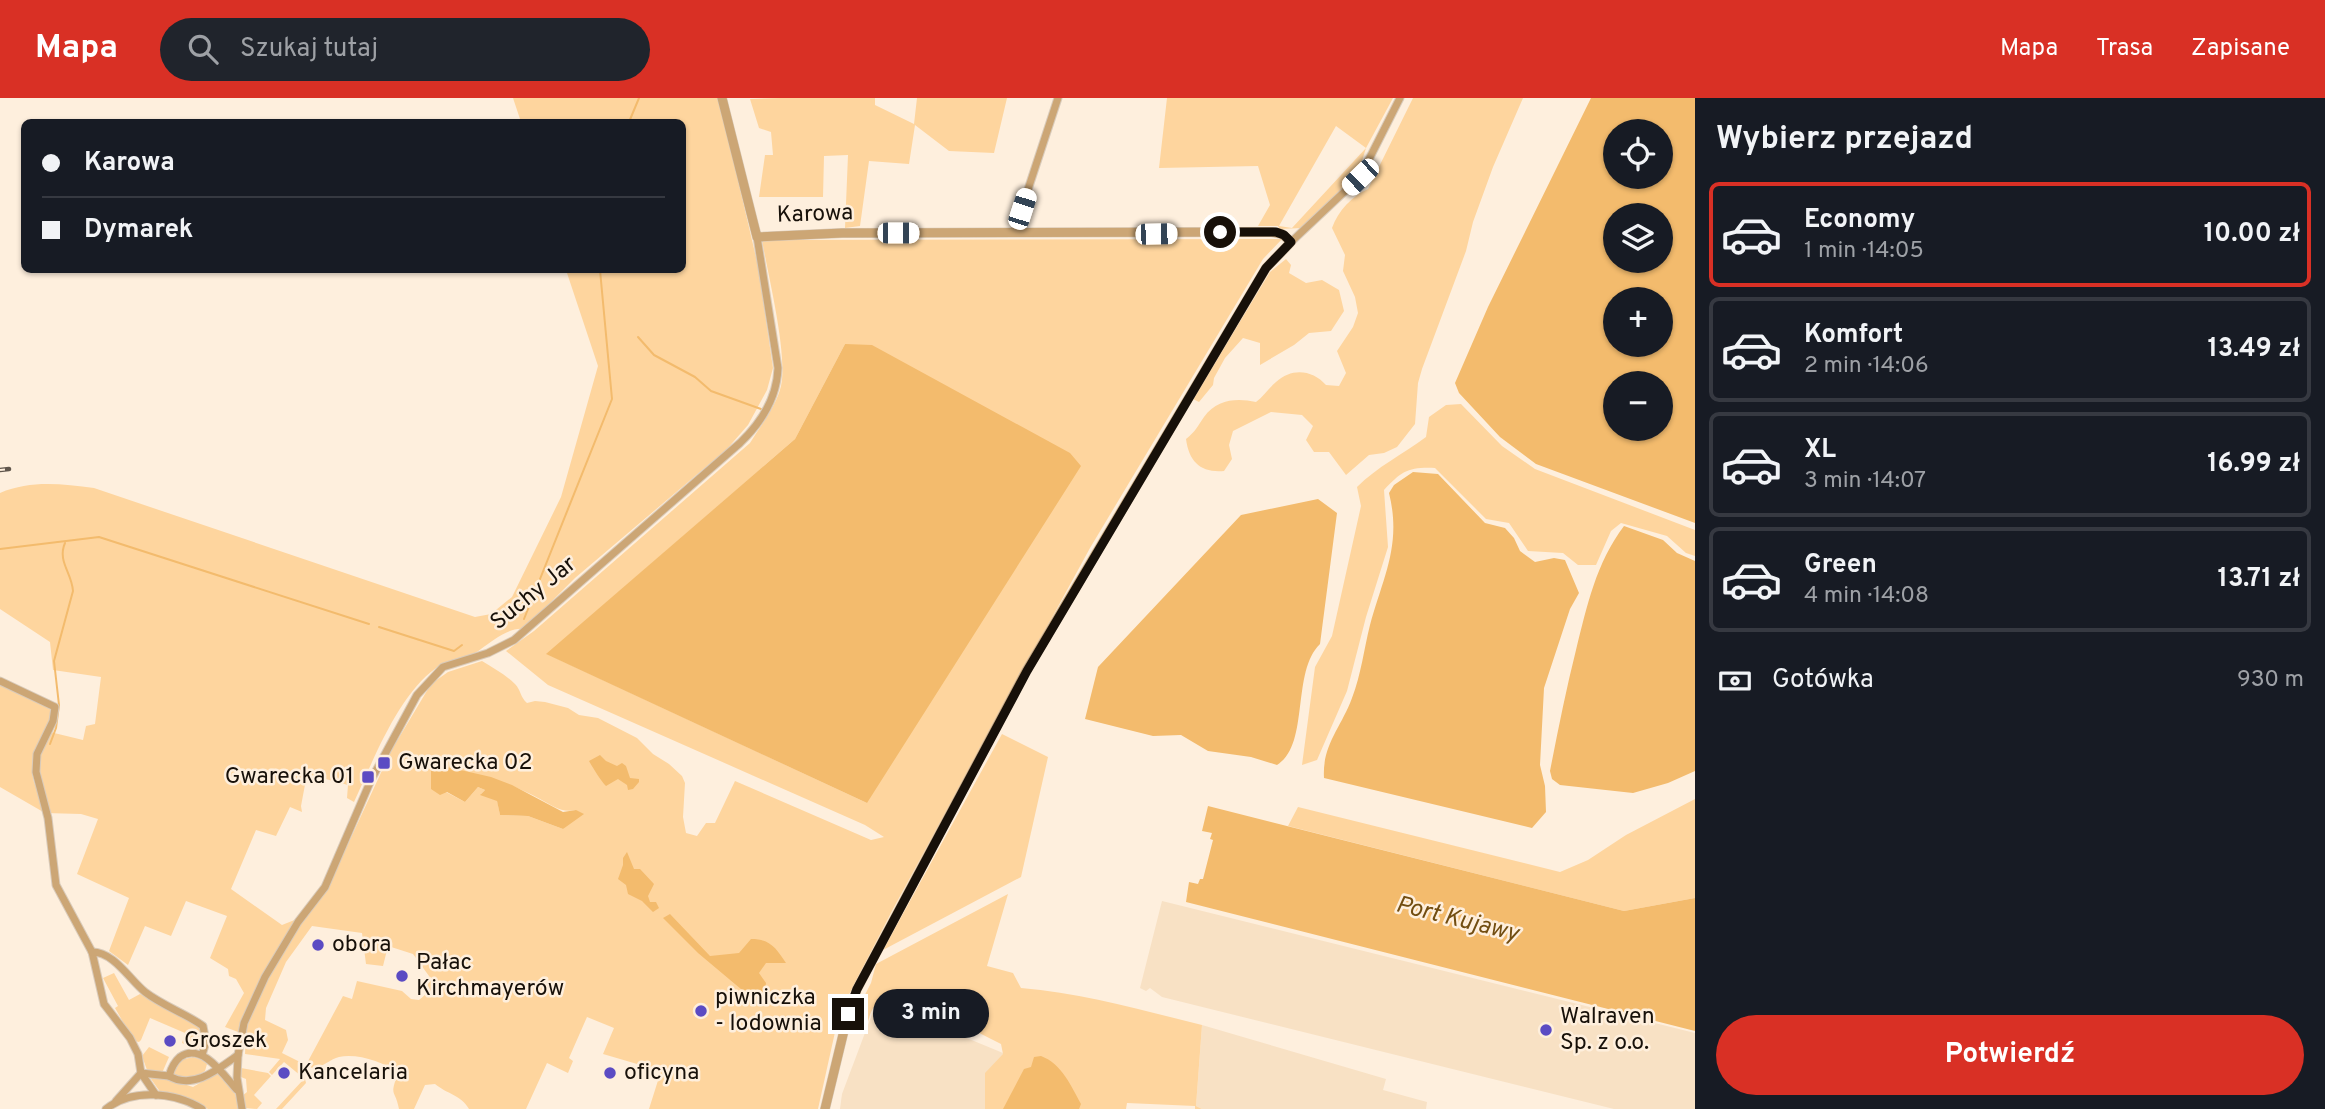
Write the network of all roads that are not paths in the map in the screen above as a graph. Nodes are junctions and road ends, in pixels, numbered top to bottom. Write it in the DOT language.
graph roads {
  1 [pos="722,98"];
  2 [pos="1058,98"];
  3 [pos="1401,98"];
  4 [pos="1014,232"];
  5 [pos="757,237"];
  6 [pos="1291,242"];
  7 [pos="0,681"];
  8 [pos="92,952"];
  9 [pos="202,1055"];
  10 [pos="237,1055"];
  11 [pos="217,1068"];
  12 [pos="141,1073"];
  13 [pos="169,1076"];
  14 [pos="238,1091"];
  15 [pos="156,1096"];
  16 [pos="116,1101"];
  17 [pos="106,1109"];
  18 [pos="202,1109"];
  19 [pos="242,1109"];
  20 [pos="825,1109"];
  1 -- 5 [label="street, Suchy Jar"];
  2 -- 4 [label="street"];
  3 -- 6 [label="street"];
  4 -- 5 [label="street, Karowa"];
  4 -- 6 [label="street, Karowa"];
  5 -- 10 [label="street, Suchy Jar"];
  6 -- 20 [label="street"];
  7 -- 8 [label="street"];
  8 -- 9 [label="street"];
  8 -- 12 [label="street"];
  9 -- 11 [label="street"];
  9 -- 13 [label="street"];
  10 -- 11 [label="street"];
  10 -- 14 [label="street, Suchy Jar"];
  11 -- 13 [label="street"];
  11 -- 14 [label="street"];
  12 -- 13 [label="street"];
  12 -- 15 [label="street"];
  12 -- 16 [label="street"];
  14 -- 19 [label="street, Suchy Jar"];
  15 -- 16 [label="street"];
  15 -- 18 [label="street"];
  16 -- 17 [label="street"];
}
